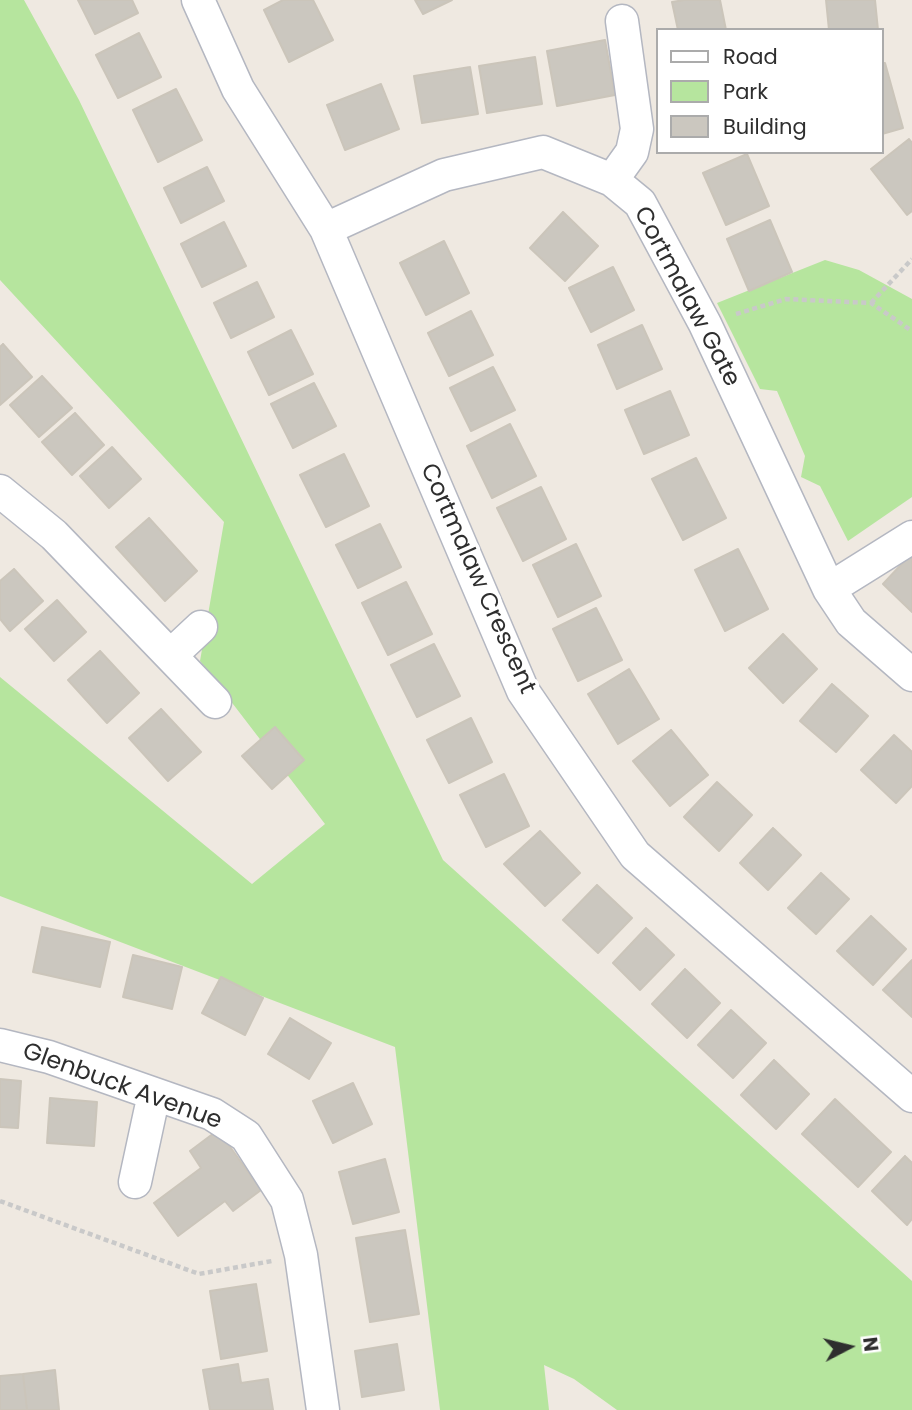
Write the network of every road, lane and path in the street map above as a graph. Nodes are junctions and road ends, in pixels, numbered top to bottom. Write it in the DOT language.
graph roads {
  1 [pos="198,0"];
  2 [pos="622,21"];
  3 [pos="612,180"];
  4 [pos="326,229"];
  5 [pos="912,259"];
  6 [pos="871,303"];
  7 [pos="705,324"];
  8 [pos="912,331"];
  9 [pos="0,491"];
  10 [pos="912,537"];
  11 [pos="829,589"];
  12 [pos="201,627"];
  13 [pos="171,655"];
  14 [pos="912,675"];
  15 [pos="215,702"];
  16 [pos="0,1045"];
  17 [pos="154,1094"];
  18 [pos="912,1096"];
  19 [pos="135,1182"];
  20 [pos="0,1201"];
  21 [pos="301,1255"];
  22 [pos="323,1410"];
  1 -- 4 [label="street, Cortmalaw Crescent"];
  2 -- 3 [label="street"];
  3 -- 4 [label="street, Cortmalaw Gate"];
  3 -- 7 [label="street, Cortmalaw Gate"];
  4 -- 18 [label="street, Cortmalaw Crescent"];
  5 -- 6 [label="path"];
  6 -- 7 [label="path"];
  6 -- 8 [label="path"];
  7 -- 11 [label="street, Cortmalaw Gate"];
  9 -- 13 [label="street"];
  10 -- 11 [label="street"];
  11 -- 14 [label="street, Cortmalaw Gate"];
  12 -- 13 [label="street"];
  13 -- 15 [label="street"];
  16 -- 17 [label="street, Glenbuck Avenue"];
  17 -- 19 [label="street"];
  17 -- 21 [label="street, Glenbuck Avenue"];
  20 -- 21 [label="path"];
  21 -- 22 [label="street, Glenbuck Avenue"];
}
